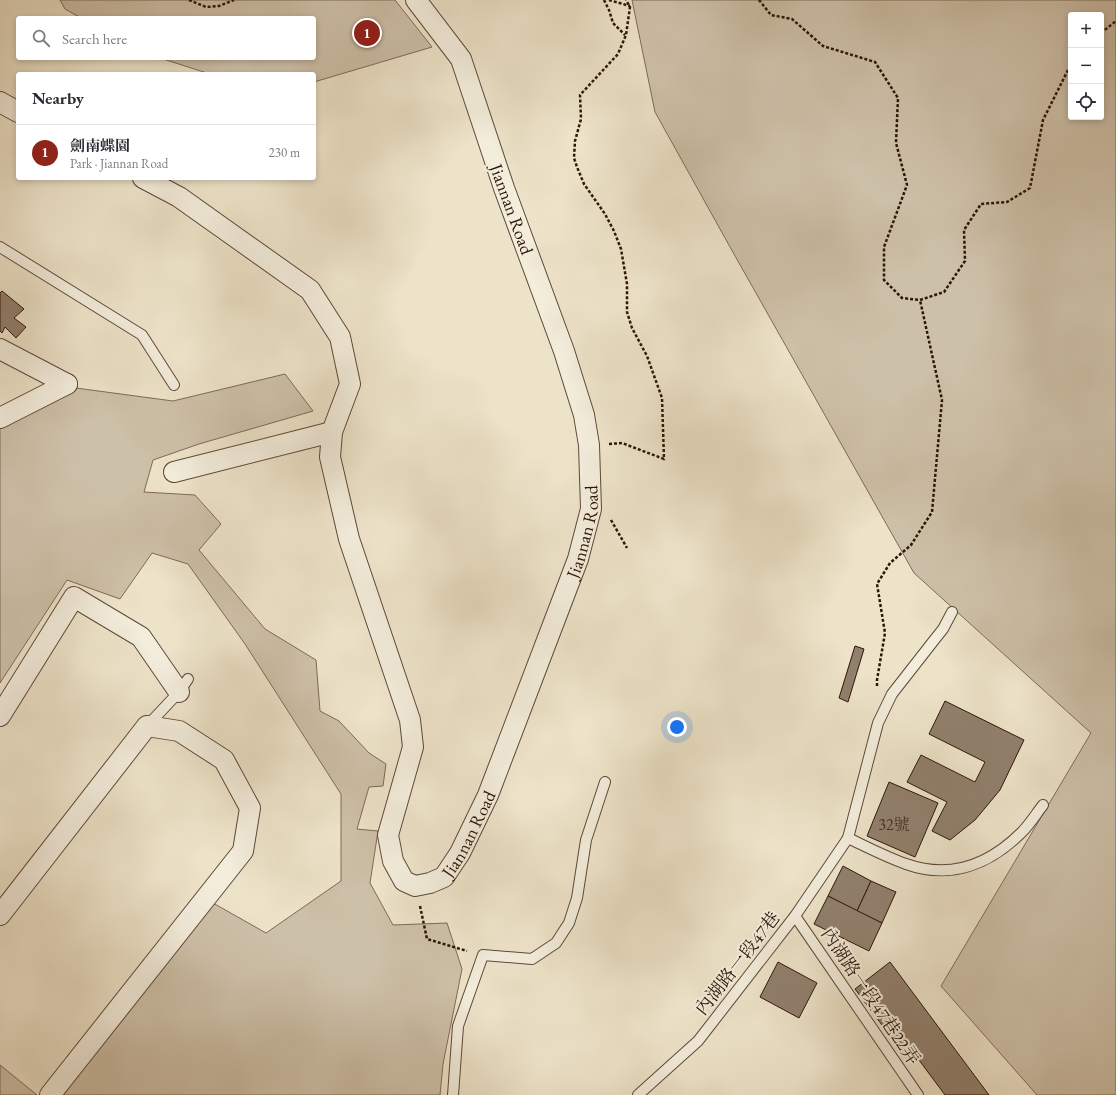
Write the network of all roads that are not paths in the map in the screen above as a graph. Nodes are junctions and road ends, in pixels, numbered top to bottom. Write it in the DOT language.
graph roads {
  1 [pos="416,0"];
  2 [pos="0,102"];
  3 [pos="16,111"];
  4 [pos="147,180"];
  5 [pos="0,247"];
  6 [pos="0,350"];
  7 [pos="174,385"];
  8 [pos="0,418"];
  9 [pos="332,432"];
  10 [pos="174,472"];
  11 [pos="952,612"];
  12 [pos="184,685"];
  13 [pos="0,716"];
  14 [pos="147,726"];
  15 [pos="605,782"];
  16 [pos="1043,806"];
  17 [pos="848,838"];
  18 [pos="0,915"];
  19 [pos="795,916"];
  20 [pos="50,1095"];
  21 [pos="453,1095"];
  22 [pos="638,1095"];
  23 [pos="918,1095"];
  1 -- 9 [label="street, Jiannan Road"];
  2 -- 3 [label="street"];
  4 -- 9 [label="street, Jiannan Road"];
  5 -- 7 [label="lane"];
  6 -- 8 [label="street"];
  9 -- 10 [label="street"];
  11 -- 17 [label="lane, 內湖路一段47巷"];
  12 -- 13 [label="street"];
  12 -- 14 [label="lane"];
  14 -- 18 [label="street"];
  14 -- 20 [label="street"];
  15 -- 21 [label="lane"];
  16 -- 17 [label="lane"];
  17 -- 19 [label="lane, 內湖路一段47巷"];
  19 -- 22 [label="lane, 內湖路一段47巷"];
  19 -- 23 [label="lane, 內湖路一段47巷22弄"];
}
